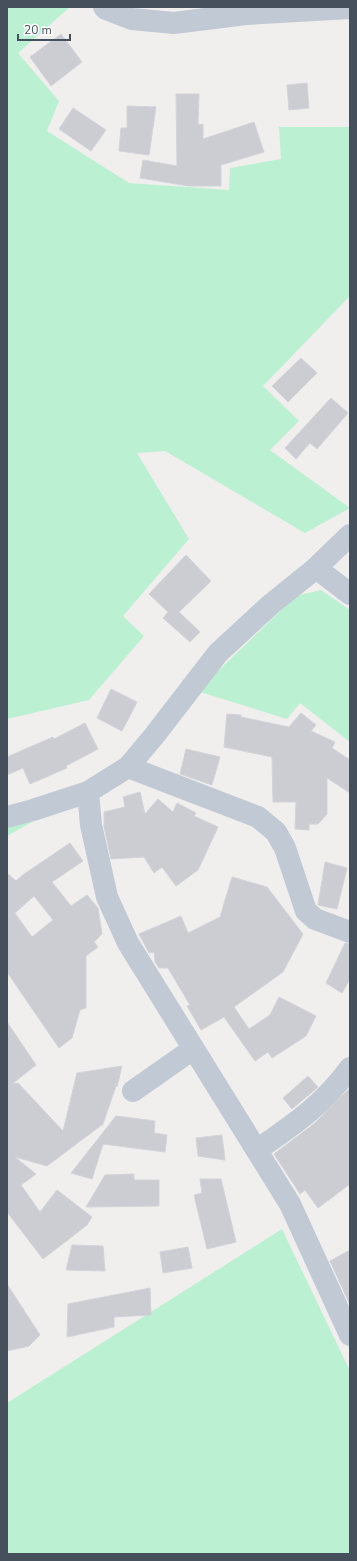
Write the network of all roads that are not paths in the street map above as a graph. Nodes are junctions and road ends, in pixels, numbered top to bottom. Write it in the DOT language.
graph roads {
  1 [pos="104,7"];
  2 [pos="350,8"];
  3 [pos="350,535"];
  4 [pos="316,568"];
  5 [pos="350,594"];
  6 [pos="128,767"];
  7 [pos="88,792"];
  8 [pos="7,817"];
  9 [pos="350,932"];
  10 [pos="193,1049"];
  11 [pos="350,1068"];
  12 [pos="133,1091"];
  13 [pos="257,1150"];
  14 [pos="350,1335"];
  1 -- 2 [label="street"];
  3 -- 4 [label="street"];
  4 -- 5 [label="street"];
  4 -- 6 [label="street"];
  6 -- 7 [label="street"];
  6 -- 9 [label="street"];
  7 -- 8 [label="street"];
  7 -- 10 [label="street"];
  10 -- 12 [label="street"];
  10 -- 13 [label="street"];
  11 -- 13 [label="street"];
  13 -- 14 [label="street"];
}
